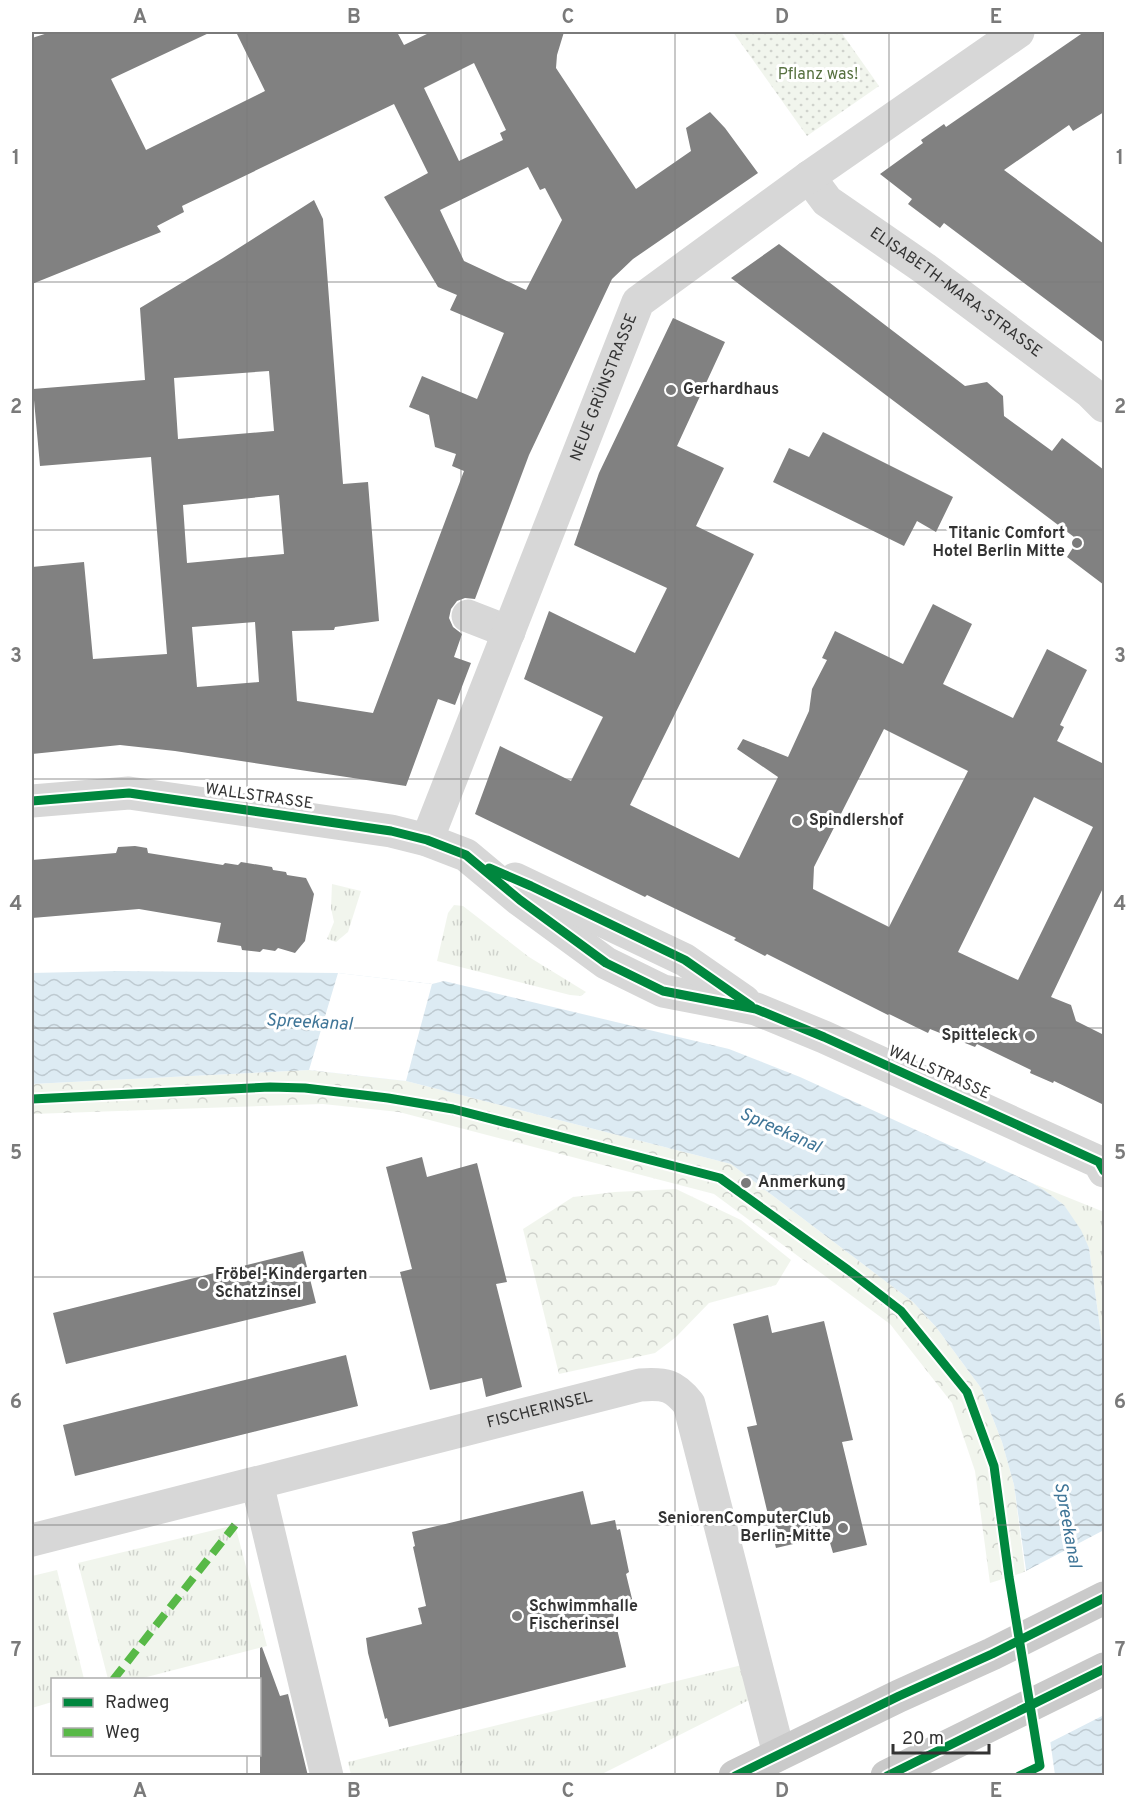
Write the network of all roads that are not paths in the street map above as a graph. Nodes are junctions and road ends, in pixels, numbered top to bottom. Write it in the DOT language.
graph roads {
  1 [pos="1018,32"];
  2 [pos="809,177"];
  3 [pos="1104,406"];
  4 [pos="468,616"];
  5 [pos="509,632"];
  6 [pos="32,801"];
  7 [pos="427,840"];
  8 [pos="1104,1171"];
  9 [pos="257,1482"];
  10 [pos="32,1537"];
  11 [pos="1104,1598"];
  12 [pos="1104,1668"];
  13 [pos="779,1754"];
  14 [pos="327,1776"];
  15 [pos="735,1776"];
  16 [pos="887,1776"];
  1 -- 2 [label="street, NEUE GRÜNSTRASSE"];
  2 -- 3 [label="street, ELISABETH-MARA-STRASSE"];
  2 -- 5 [label="street, NEUE GRÜNSTRASSE"];
  4 -- 5 [label="street"];
  5 -- 7 [label="street, NEUE GRÜNSTRASSE"];
  6 -- 7 [label="street, WALLSTRASSE"];
  7 -- 8 [label="street, WALLSTRASSE"];
  9 -- 10 [label="street, FISCHERINSEL"];
  9 -- 13 [label="street, FISCHERINSEL"];
  9 -- 14 [label="street"];
  11 -- 13 [label="main road"];
  12 -- 16 [label="main road"];
  13 -- 15 [label="main road"];
}
